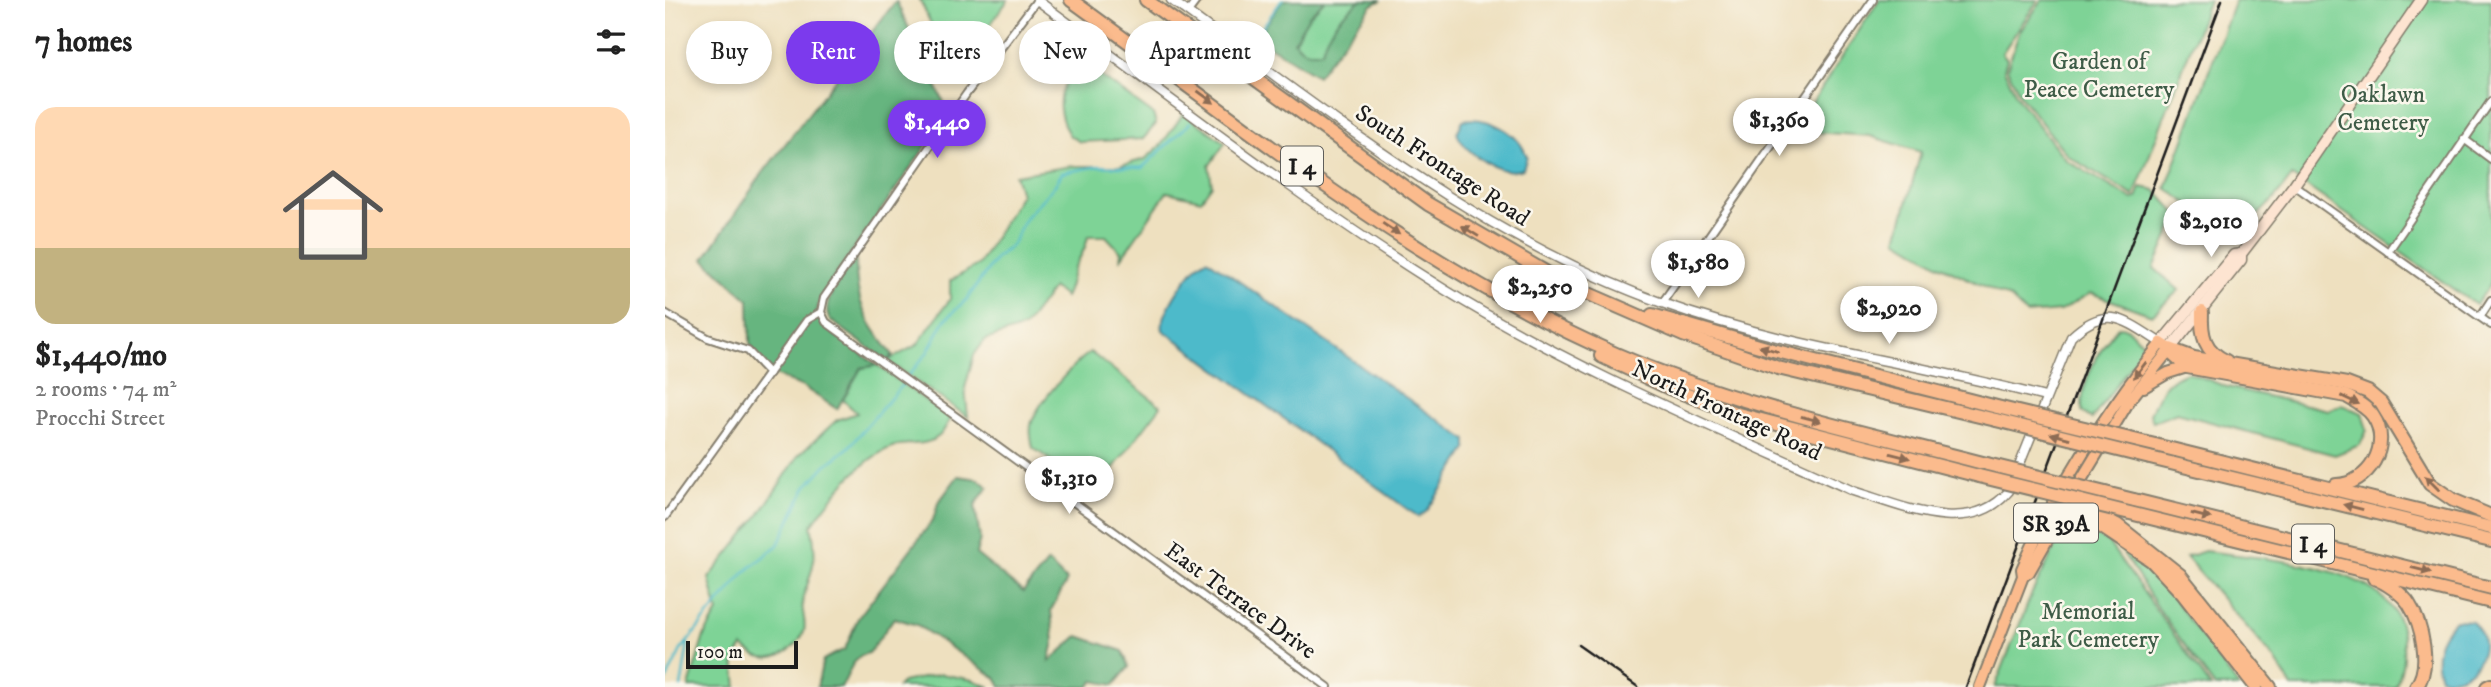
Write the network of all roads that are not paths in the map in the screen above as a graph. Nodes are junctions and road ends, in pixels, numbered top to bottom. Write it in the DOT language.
graph roads {
  1 [pos="1037,0"];
  2 [pos="1071,0"];
  3 [pos="1146,0"];
  4 [pos="1171,0"];
  5 [pos="1197,0"];
  6 [pos="1873,0"];
  7 [pos="2421,0"];
  8 [pos="1188,12"];
  9 [pos="2491,101"];
  10 [pos="2464,139"];
  11 [pos="2491,159"];
  12 [pos="2294,185"];
  13 [pos="2388,252"];
  14 [pos="2241,254"];
  15 [pos="2491,300"];
  16 [pos="1662,303"];
  17 [pos="821,312"];
  18 [pos="665,313"];
  19 [pos="2202,313"];
  20 [pos="2480,317"];
  21 [pos="1541,318"];
  22 [pos="2491,325"];
  23 [pos="2166,346"];
  24 [pos="2187,367"];
  25 [pos="2239,367"];
  26 [pos="769,373"];
  27 [pos="2133,395"];
  28 [pos="2045,397"];
  29 [pos="1999,414"];
  30 [pos="2319,485"];
  31 [pos="2062,500"];
  32 [pos="2084,515"];
  33 [pos="2491,516"];
  34 [pos="665,517"];
  35 [pos="2491,528"];
  36 [pos="2052,531"];
  37 [pos="2491,541"];
  38 [pos="2321,560"];
  39 [pos="2023,576"];
  40 [pos="2491,587"];
  41 [pos="2491,602"];
  42 [pos="1328,687"];
  43 [pos="1980,687"];
  44 [pos="2256,687"];
  45 [pos="2270,687"];
  46 [pos="2416,687"];
  1 -- 17 [label="street"];
  1 -- 28 [label="street, North Frontage Road"];
  2 -- 21 [label="highway, I 4, one-way"];
  29 -- 3 [label="highway, I 4, one-way"];
  4 -- 8 [label="street, South Frontage Road"];
  5 -- 8 [label="street"];
  6 -- 16 [label="street"];
  7 -- 12 [label="main road"];
  8 -- 16 [label="street, South Frontage Road"];
  9 -- 10 [label="street"];
  10 -- 11 [label="street"];
  10 -- 13 [label="street"];
  12 -- 13 [label="street"];
  12 -- 14 [label="main road, SR 39A"];
  13 -- 20 [label="street"];
  14 -- 19 [label="main road, SR 39A"];
  14 -- 23 [label="main road, SR 39A"];
  15 -- 20 [label="street"];
  16 -- 28 [label="street, South Frontage Road"];
  17 -- 26 [label="street"];
  17 -- 42 [label="street, East Terrace Drive"];
  18 -- 26 [label="street"];
  19 -- 23 [label="main road, SR 39A"];
  19 -- 25 [label="highway"];
  20 -- 22 [label="street"];
  21 -- 38 [label="highway, one-way, bridge"];
  21 -- 40 [label="highway, I 4, one-way, bridge"];
  23 -- 24 [label="highway"];
  23 -- 25 [label="highway"];
  23 -- 27 [label="main road, SR 39A"];
  23 -- 28 [label="street, North Frontage Road"];
  23 -- 31 [label="main road, SR 39A, one-way"];
  24 -- 27 [label="main road"];
  24 -- 30 [label="highway, one-way"];
  33 -- 25 [label="highway, one-way"];
  26 -- 34 [label="street"];
  27 -- 31 [label="main road, SR 39A"];
  29 -- 30 [label="highway, bridge"];
  37 -- 29 [label="highway, I 4, one-way, bridge"];
  30 -- 35 [label="highway"];
  31 -- 32 [label="highway"];
  31 -- 36 [label="main road, SR 39A"];
  31 -- 39 [label="main road, SR 39A"];
  31 -- 45 [label="highway"];
  32 -- 36 [label="highway"];
  32 -- 44 [label="highway"];
  36 -- 39 [label="main road, SR 39A"];
  38 -- 41 [label="highway"];
  38 -- 46 [label="highway"];
  39 -- 43 [label="main road, SR 39A"];
}
